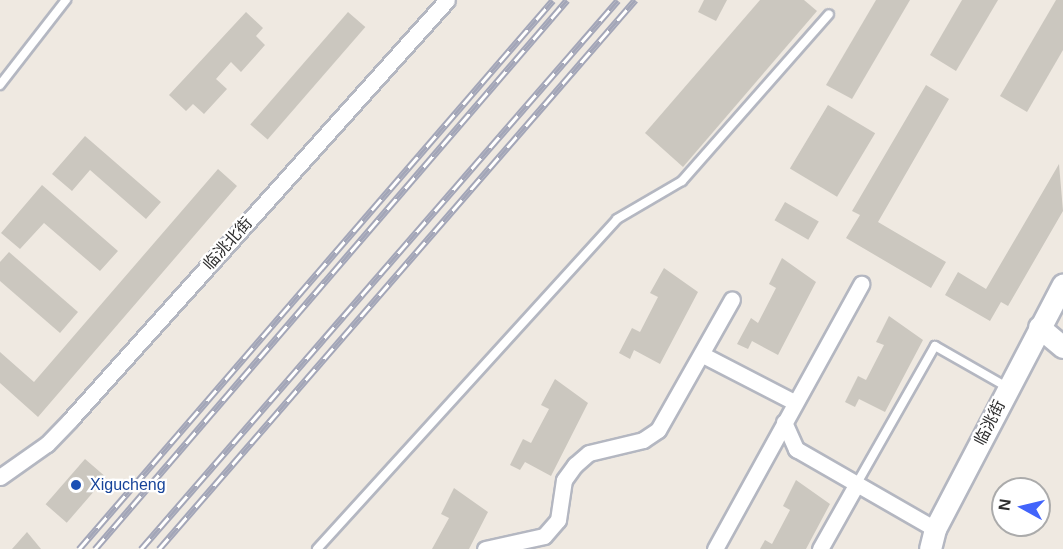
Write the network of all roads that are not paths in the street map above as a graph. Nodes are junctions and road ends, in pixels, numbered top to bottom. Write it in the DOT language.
graph roads {
  1 [pos="66,0"];
  2 [pos="447,0"];
  3 [pos="829,14"];
  4 [pos="0,85"];
  5 [pos="861,284"];
  6 [pos="1063,284"];
  7 [pos="732,299"];
  8 [pos="1040,327"];
  9 [pos="1063,347"];
  10 [pos="703,355"];
  11 [pos="1008,387"];
  12 [pos="792,401"];
  13 [pos="784,422"];
  14 [pos="0,477"];
  15 [pos="856,485"];
  16 [pos="933,539"];
  17 [pos="317,549"];
  18 [pos="485,549"];
  19 [pos="715,549"];
  20 [pos="820,549"];
  1 -- 4 [label="lane"];
  2 -- 14 [label="street, 临洮北街"];
  3 -- 17 [label="lane"];
  5 -- 12 [label="street"];
  6 -- 8 [label="street, 临洮街"];
  7 -- 10 [label="street"];
  8 -- 9 [label="street"];
  8 -- 11 [label="street, 临洮街"];
  10 -- 12 [label="street"];
  10 -- 18 [label="street"];
  11 -- 15 [label="lane"];
  11 -- 16 [label="street, 临洮街"];
  12 -- 13 [label="street"];
  13 -- 15 [label="street"];
  13 -- 19 [label="street"];
  15 -- 16 [label="street"];
  15 -- 20 [label="street"];
}
